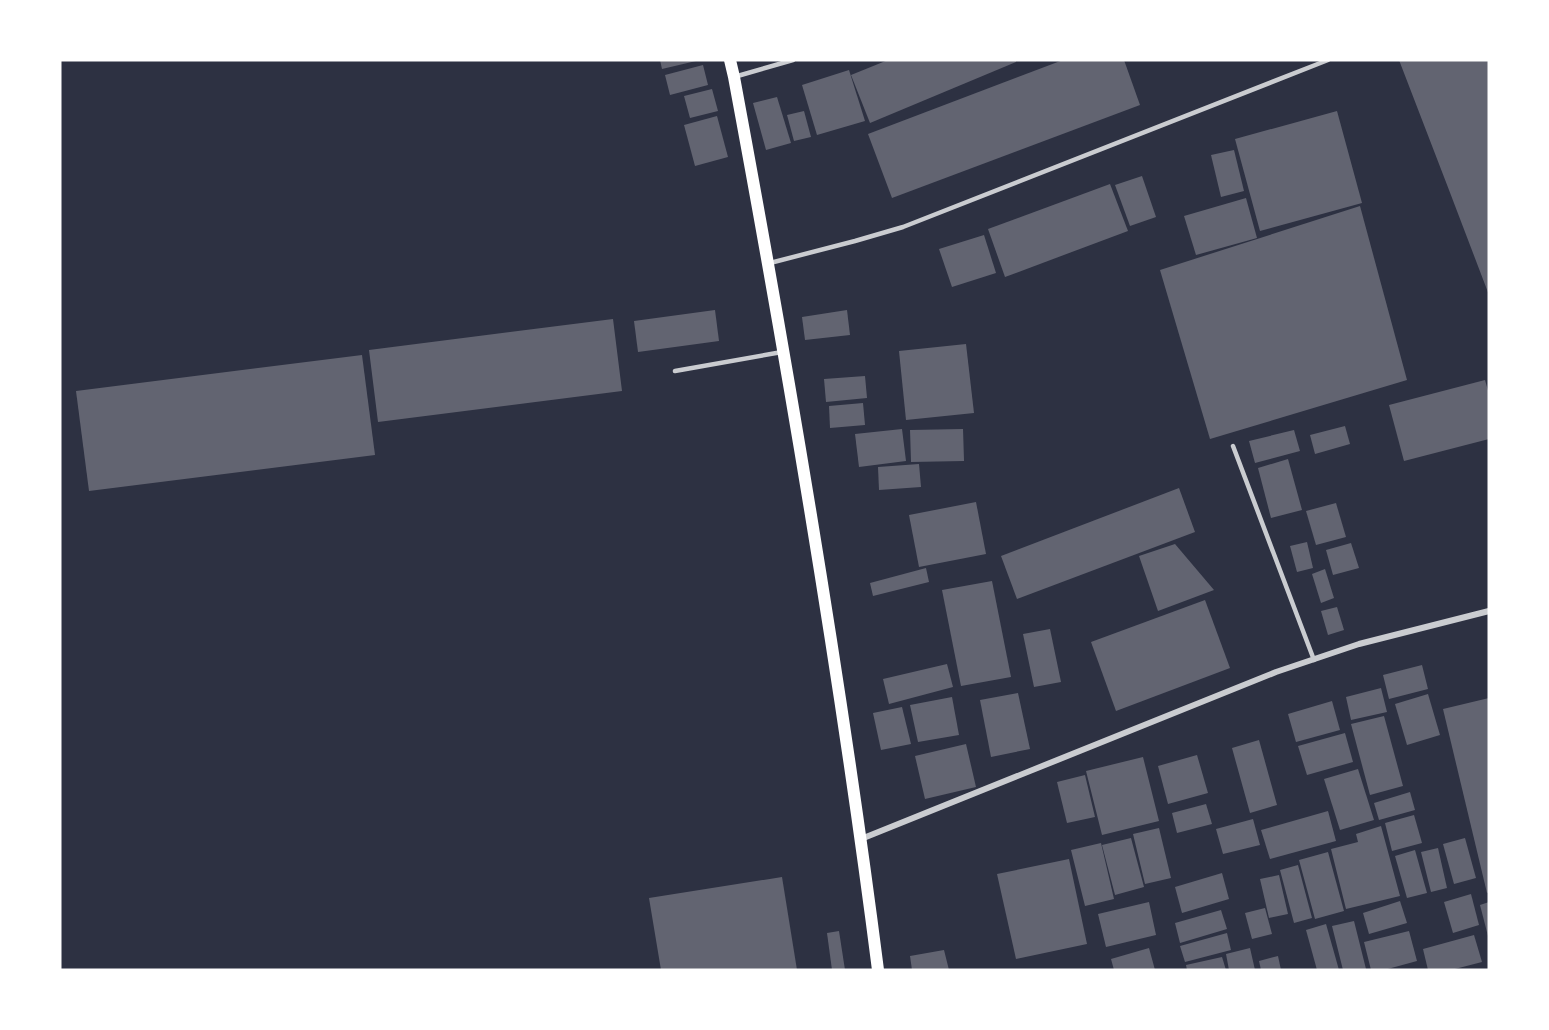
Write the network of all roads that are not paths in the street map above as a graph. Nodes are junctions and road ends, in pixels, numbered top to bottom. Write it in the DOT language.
graph roads {
  1 [pos="730,60"];
  2 [pos="793,60"];
  3 [pos="1328,60"];
  4 [pos="734,77"];
  5 [pos="768,263"];
  6 [pos="784,351"];
  7 [pos="675,371"];
  8 [pos="1233,446"];
  9 [pos="1489,611"];
  10 [pos="1314,660"];
  11 [pos="861,839"];
  12 [pos="878,970"];
  1 -- 4 [label="main road"];
  2 -- 4 [label="lane"];
  3 -- 5 [label="lane"];
  4 -- 5 [label="main road"];
  5 -- 6 [label="main road"];
  6 -- 7 [label="lane"];
  6 -- 11 [label="main road"];
  8 -- 10 [label="lane"];
  9 -- 10 [label="street"];
  10 -- 11 [label="street"];
  11 -- 12 [label="main road"];
}
